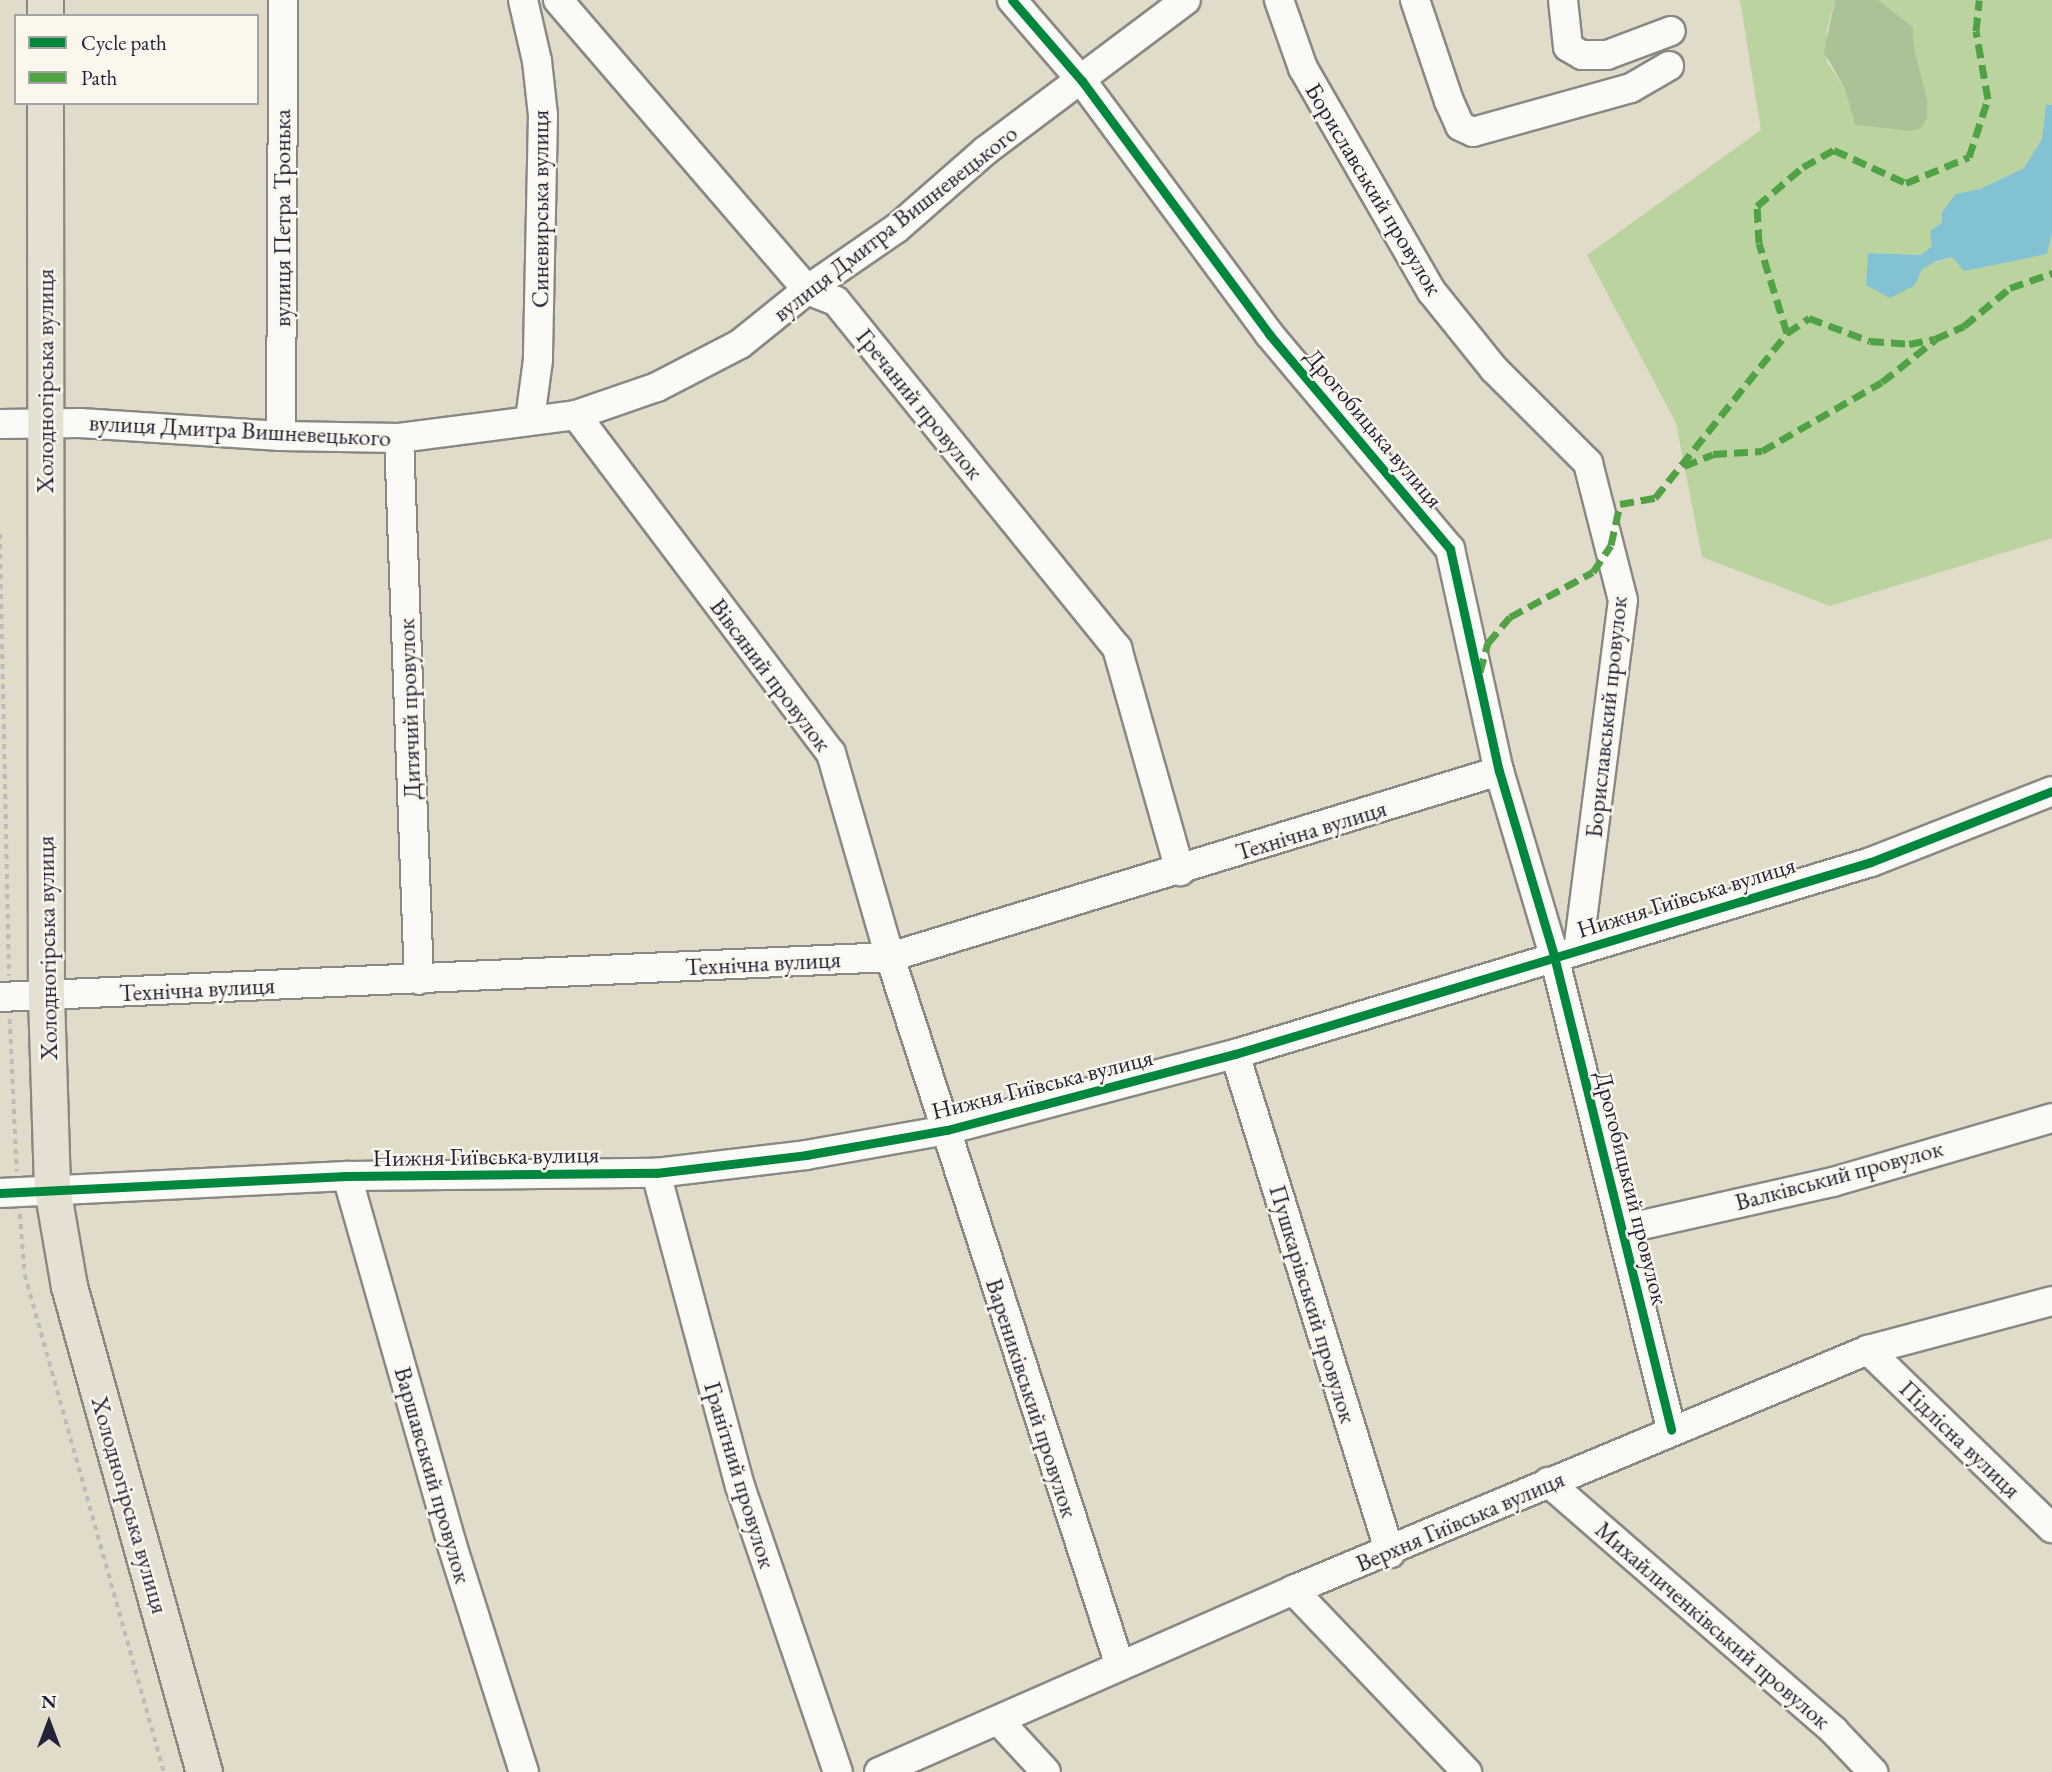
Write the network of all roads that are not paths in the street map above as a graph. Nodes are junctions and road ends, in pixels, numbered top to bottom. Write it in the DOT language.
graph roads {
  1 [pos="283,0"];
  2 [pos="523,0"];
  3 [pos="558,0"];
  4 [pos="1012,0"];
  5 [pos="1186,0"];
  6 [pos="1279,0"];
  7 [pos="1415,0"];
  8 [pos="1563,0"];
  9 [pos="1671,31"];
  10 [pos="1669,66"];
  11 [pos="1082,81"];
  12 [pos="45,105"];
  13 [pos="807,290"];
  14 [pos="576,415"];
  15 [pos="530,419"];
  16 [pos="0,424"];
  17 [pos="45,425"];
  18 [pos="281,436"];
  19 [pos="399,438"];
  20 [pos="1499,771"];
  21 [pos="2052,791"];
  22 [pos="1180,871"];
  23 [pos="1566,952"];
  24 [pos="890,957"];
  25 [pos="419,979"];
  26 [pos="46,996"];
  27 [pos="4,997"];
  28 [pos="1235,1054"];
  29 [pos="2052,1118"];
  30 [pos="947,1130"];
  31 [pos="656,1173"];
  32 [pos="347,1176"];
  33 [pos="52,1188"];
  34 [pos="9,1192"];
  35 [pos="1624,1229"];
  36 [pos="2052,1301"];
  37 [pos="1868,1350"];
  38 [pos="1671,1430"];
  39 [pos="1548,1482"];
  40 [pos="2052,1528"];
  41 [pos="1390,1553"];
  42 [pos="1293,1590"];
  43 [pos="1121,1666"];
  44 [pos="999,1721"];
  45 [pos="204,1772"];
  46 [pos="524,1772"];
  47 [pos="838,1772"];
  48 [pos="879,1772"];
  49 [pos="1046,1772"];
  50 [pos="1466,1772"];
  51 [pos="1873,1772"];
  1 -- 18 [label="street, вулиця Петра Тронька"];
  2 -- 15 [label="street, Синевирська вулиця"];
  3 -- 13 [label="street, Гречаний провулок"];
  4 -- 11 [label="street, Дрогобицька вулиця"];
  5 -- 11 [label="street, вулиця Дмитра Вишневецького"];
  6 -- 23 [label="street, Бориславський провулок"];
  7 -- 10 [label="street"];
  8 -- 9 [label="street"];
  11 -- 13 [label="street, вулиця Дмитра Вишневецького"];
  11 -- 20 [label="street, Дрогобицька вулиця"];
  12 -- 17 [label="main road, Холодногірська вулиця"];
  13 -- 14 [label="street, вулиця Дмитра Вишневецького"];
  13 -- 22 [label="street, Гречаний провулок"];
  14 -- 15 [label="street, вулиця Дмитра Вишневецького"];
  14 -- 24 [label="street, Вівсяний провулок"];
  15 -- 19 [label="street, вулиця Дмитра Вишневецького"];
  16 -- 17 [label="street, вулиця Дмитра Вишневецького"];
  17 -- 18 [label="street, вулиця Дмитра Вишневецького"];
  17 -- 26 [label="main road, Холодногірська вулиця"];
  18 -- 19 [label="street, вулиця Дмитра Вишневецького"];
  19 -- 25 [label="street, Дитячий провулок"];
  20 -- 22 [label="street, Технічна вулиця"];
  20 -- 23 [label="street, Дрогобицька вулиця"];
  21 -- 23 [label="street, Нижня Гиївська вулиця"];
  22 -- 24 [label="street, Технічна вулиця"];
  23 -- 28 [label="street, Нижня Гиївська вулиця"];
  23 -- 35 [label="street, Дрогобицький провулок"];
  24 -- 25 [label="street, Технічна вулиця"];
  24 -- 30 [label="street, Вівсяний провулок"];
  25 -- 26 [label="street, Технічна вулиця"];
  26 -- 27 [label="street, Технічна вулиця"];
  26 -- 33 [label="main road, Холодногірська вулиця"];
  28 -- 30 [label="street, Нижня Гиївська вулиця"];
  28 -- 41 [label="street, Пушкарівський провулок"];
  29 -- 35 [label="street, Валківський провулок"];
  30 -- 31 [label="street, Нижня Гиївська вулиця"];
  30 -- 43 [label="street, Варениківський провулок"];
  31 -- 32 [label="street, Нижня Гиївська вулиця"];
  31 -- 47 [label="street, Гранітний провулок"];
  32 -- 33 [label="street, Нижня Гиївська вулиця"];
  32 -- 46 [label="street, Варшавський провулок"];
  33 -- 34 [label="street, Нижня Гиївська вулиця"];
  33 -- 45 [label="main road, Холодногірська вулиця"];
  35 -- 38 [label="street, Дрогобицький провулок"];
  36 -- 37 [label="street, Верхня Гиївська вулиця"];
  37 -- 38 [label="street, Верхня Гиївська вулиця"];
  37 -- 40 [label="street, Підлісна вулиця"];
  38 -- 39 [label="street, Верхня Гиївська вулиця"];
  39 -- 41 [label="street, Верхня Гиївська вулиця"];
  39 -- 51 [label="street, Михайличенківський провулок"];
  41 -- 42 [label="street, Верхня Гиївська вулиця"];
  42 -- 43 [label="street, Верхня Гиївська вулиця"];
  42 -- 50 [label="street"];
  43 -- 44 [label="street, Верхня Гиївська вулиця"];
  44 -- 48 [label="street, Верхня Гиївська вулиця"];
  44 -- 49 [label="street"];
}
